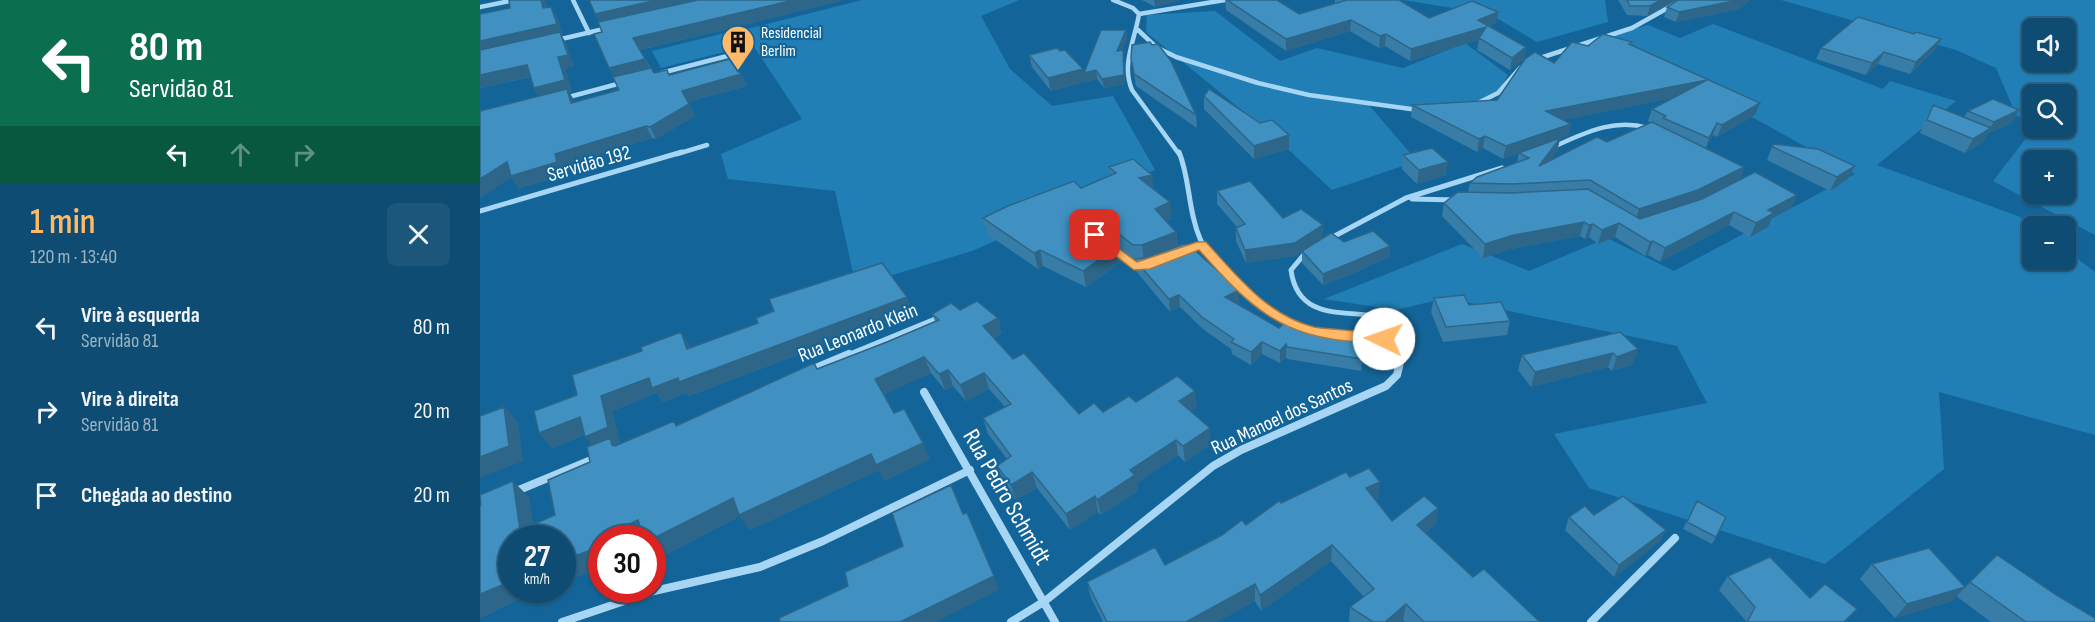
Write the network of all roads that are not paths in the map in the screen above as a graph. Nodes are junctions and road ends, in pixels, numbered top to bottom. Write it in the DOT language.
graph roads {
  1 [pos="515,0"];
  2 [pos="573,0"];
  3 [pos="1113,0"];
  4 [pos="1225,0"];
  5 [pos="1682,0"];
  6 [pos="480,8"];
  7 [pos="1139,14"];
  8 [pos="611,28"];
  9 [pos="1138,30"];
  10 [pos="589,33"];
  11 [pos="545,43"];
  12 [pos="739,53"];
  13 [pos="660,74"];
  14 [pos="637,79"];
  15 [pos="559,99"];
  16 [pos="1471,107"];
  17 [pos="1420,110"];
  18 [pos="1658,133"];
  19 [pos="707,145"];
  20 [pos="1546,150"];
  21 [pos="1507,166"];
  22 [pos="1406,198"];
  23 [pos="1463,200"];
  24 [pos="480,211"];
  25 [pos="1324,241"];
  26 [pos="1201,244"];
  27 [pos="1317,246"];
  28 [pos="1111,248"];
  29 [pos="1192,248"];
  30 [pos="1145,266"];
  31 [pos="949,313"];
  32 [pos="1302,327"];
  33 [pos="1333,335"];
  34 [pos="1404,339"];
  35 [pos="807,371"];
  36 [pos="924,392"];
  37 [pos="600,456"];
  38 [pos="970,470"];
  39 [pos="502,497"];
  40 [pos="1675,538"];
  41 [pos="1045,601"];
  42 [pos="562,622"];
  43 [pos="1011,622"];
  44 [pos="1055,622"];
  45 [pos="1591,622"];
  1 -- 6 [label="street"];
  2 -- 10 [label="street"];
  3 -- 7 [label="street"];
  4 -- 7 [label="street"];
  5 -- 16 [label="street"];
  7 -- 9 [label="street"];
  8 -- 10 [label="street"];
  9 -- 17 [label="street"];
  9 -- 26 [label="street"];
  10 -- 11 [label="street"];
  12 -- 13 [label="street"];
  14 -- 15 [label="street"];
  18 -- 20 [label="street"];
  19 -- 24 [label="street, Servidão 192"];
  21 -- 22 [label="street"];
  22 -- 23 [label="street"];
  22 -- 25 [label="street"];
  26 -- 29 [label="street"];
  26 -- 32 [label="street"];
  27 -- 34 [label="street"];
  28 -- 30 [label="street"];
  31 -- 35 [label="street, Rua Leonardo Klein"];
  33 -- 34 [label="street"];
  34 -- 41 [label="street, Rua Manoel dos Santos"];
  36 -- 38 [label="street, Rua Pedro Schmidt"];
  37 -- 39 [label="street"];
  38 -- 41 [label="street, Rua Pedro Schmidt"];
  38 -- 42 [label="street"];
  40 -- 45 [label="street"];
  41 -- 43 [label="street, Rua Manoel dos Santos"];
  41 -- 44 [label="street, Rua Pedro Schmidt"];
}
